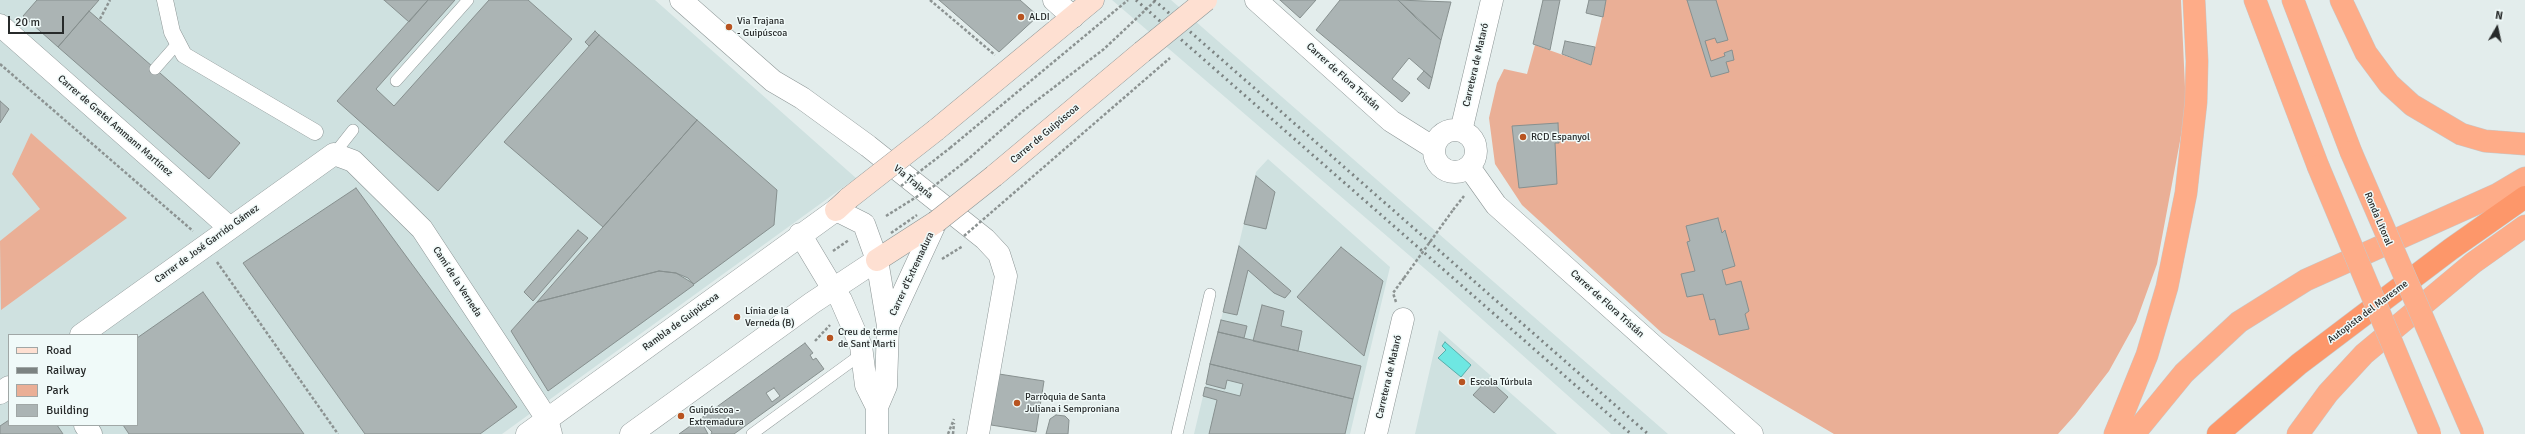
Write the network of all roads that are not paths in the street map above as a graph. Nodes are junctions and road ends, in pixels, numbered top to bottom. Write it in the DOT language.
graph roads {
  1 [pos="165,0"];
  2 [pos="468,0"];
  3 [pos="681,0"];
  4 [pos="1054,0"];
  5 [pos="1093,0"];
  6 [pos="1206,0"];
  7 [pos="1256,0"];
  8 [pos="1492,0"];
  9 [pos="2194,0"];
  10 [pos="2255,0"];
  11 [pos="2293,0"];
  12 [pos="2341,0"];
  13 [pos="1073,17"];
  14 [pos="0,25"];
  15 [pos="177,44"];
  16 [pos="155,69"];
  17 [pos="396,81"];
  18 [pos="353,130"];
  19 [pos="1461,131"];
  20 [pos="315,132"];
  21 [pos="2525,144"];
  22 [pos="1434,148"];
  23 [pos="334,154"];
  24 [pos="1469,167"];
  25 [pos="2525,178"];
  26 [pos="2525,197"];
  27 [pos="842,204"];
  28 [pos="2525,226"];
  29 [pos="230,228"];
  30 [pos="800,234"];
  31 [pos="929,241"];
  32 [pos="877,260"];
  33 [pos="833,289"];
  34 [pos="1210,294"];
  35 [pos="1403,319"];
  36 [pos="888,326"];
  37 [pos="82,334"];
  38 [pos="863,353"];
  39 [pos="877,407"];
  40 [pos="549,427"];
  41 [pos="527,434"];
  42 [pos="631,434"];
  43 [pos="752,434"];
  44 [pos="877,434"];
  45 [pos="978,434"];
  46 [pos="1176,434"];
  47 [pos="1376,434"];
  48 [pos="1752,434"];
  49 [pos="2115,434"];
  50 [pos="2134,434"];
  51 [pos="2218,434"];
  52 [pos="2298,434"];
  53 [pos="2430,434"];
  54 [pos="2473,434"];
  1 -- 15 [label="street"];
  2 -- 17 [label="lane"];
  3 -- 45 [label="street, Via Trajana"];
  4 -- 13 [label="street"];
  5 -- 13 [label="main road"];
  6 -- 31 [label="main road, Carrer de Guipúscoa, bridge"];
  7 -- 22 [label="street, Carrer de Flora Tristán"];
  8 -- 19 [label="street, Carretera de Mataró"];
  9 -- 49 [label="highway"];
  10 -- 53 [label="highway, bridge"];
  11 -- 54 [label="highway, Ronda Litoral, bridge"];
  12 -- 21 [label="highway"];
  13 -- 27 [label="main road, bridge"];
  14 -- 29 [label="street, Carrer de Gretel Ammann Martínez"];
  15 -- 16 [label="lane"];
  15 -- 20 [label="street"];
  18 -- 23 [label="lane"];
  19 -- 22 [label="street"];
  19 -- 24 [label="street"];
  22 -- 24 [label="street"];
  23 -- 29 [label="street, Carrer de José Garrido Gámez"];
  23 -- 40 [label="street, Camí de la Verneda"];
  24 -- 48 [label="street, Carrer de Flora Tristán"];
  25 -- 50 [label="highway"];
  26 -- 51 [label="highway, Autopista del Maresme"];
  27 -- 30 [label="street, Rambla de Guipúscoa"];
  27 -- 32 [label="street, Carrer d'Extremadura"];
  28 -- 52 [label="highway"];
  29 -- 37 [label="street, Carrer de José Garrido Gámez"];
  30 -- 33 [label="street, Carrer d'Extremadura"];
  30 -- 40 [label="street, Rambla de Guipúscoa"];
  31 -- 32 [label="main road, Carrer de Guipúscoa"];
  31 -- 36 [label="street, Carrer d'Extremadura"];
  32 -- 33 [label="street"];
  32 -- 36 [label="street, Carrer d'Extremadura"];
  33 -- 38 [label="street, Carrer d'Extremadura"];
  33 -- 42 [label="street"];
  34 -- 46 [label="lane"];
  35 -- 47 [label="street, Carretera de Mataró"];
  36 -- 39 [label="street, Carrer d'Extremadura"];
  38 -- 39 [label="street, Carrer d'Extremadura"];
  38 -- 43 [label="lane"];
  39 -- 44 [label="street, Carrer d'Extremadura"];
  40 -- 41 [label="street, Rambla de Guipúscoa"];
}
